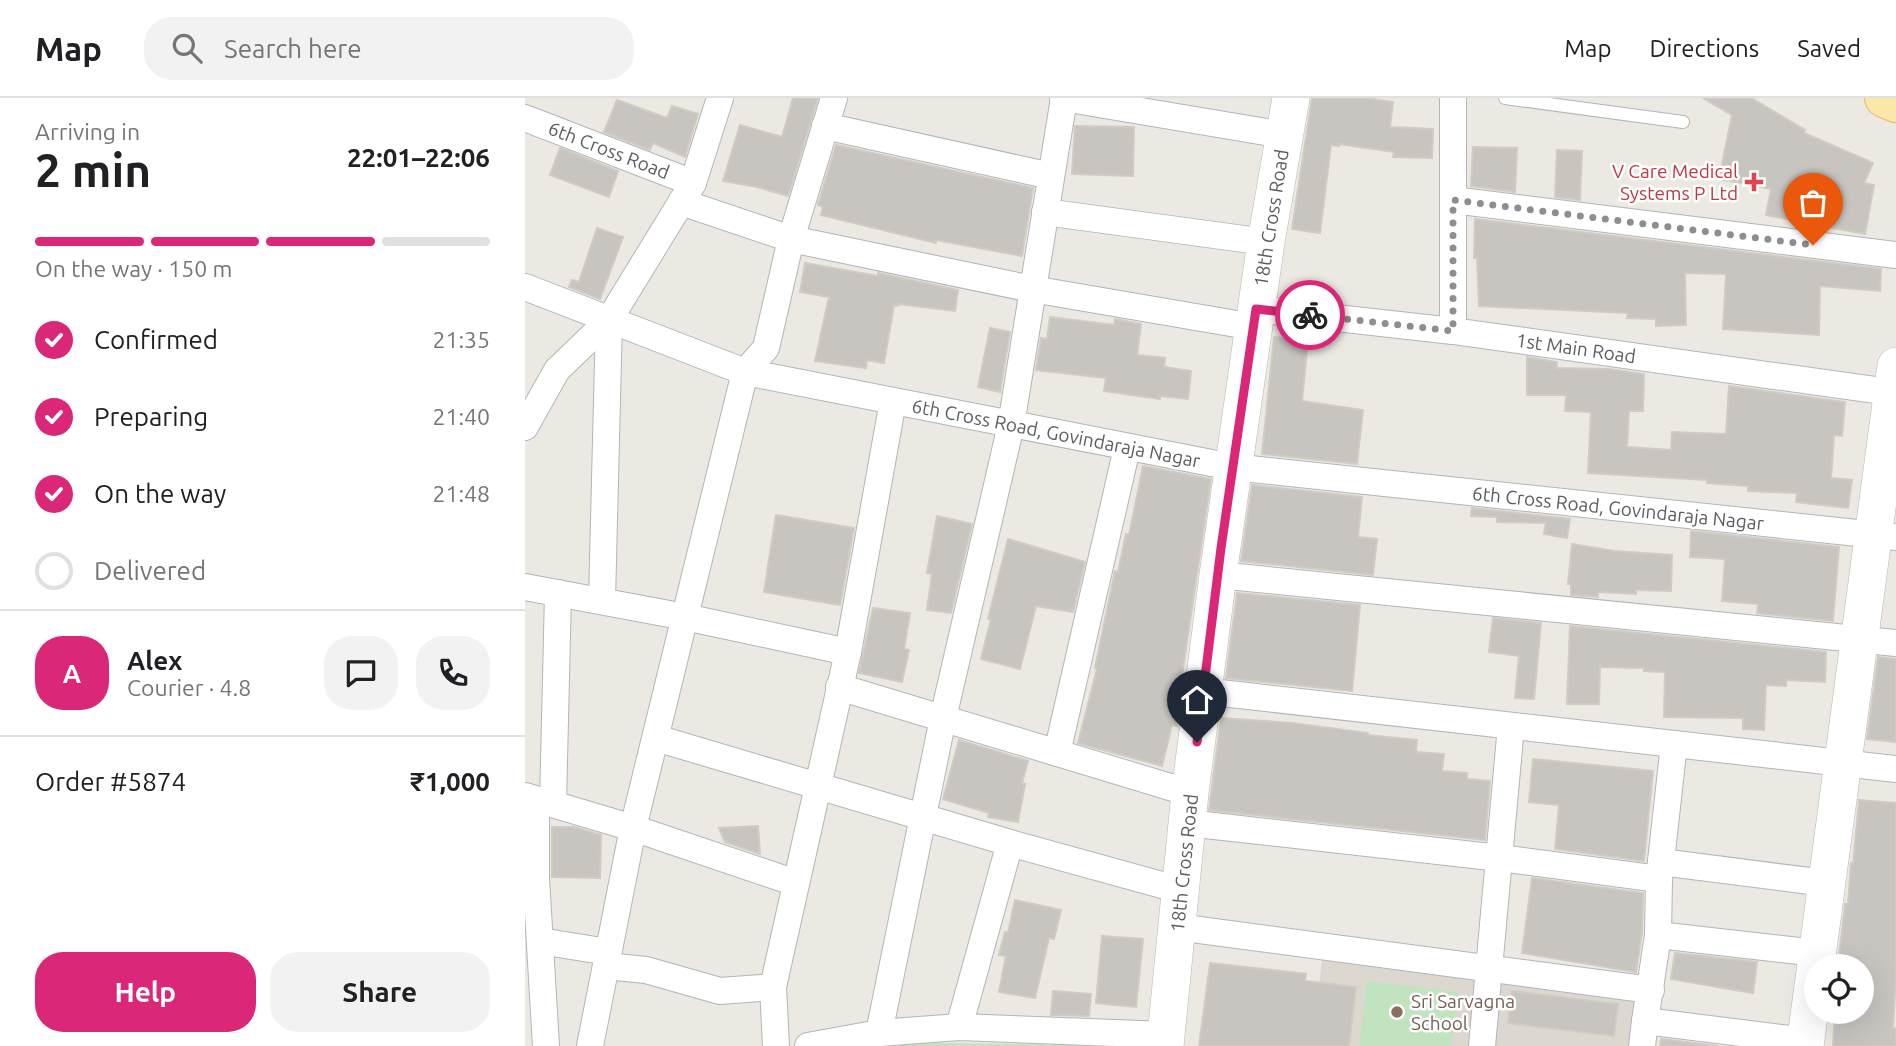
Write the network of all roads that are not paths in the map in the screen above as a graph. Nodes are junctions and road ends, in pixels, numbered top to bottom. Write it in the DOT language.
graph roads {
  1 [pos="720,98"];
  2 [pos="834,98"];
  3 [pos="1064,98"];
  4 [pos="1291,98"];
  5 [pos="1453,98"];
  6 [pos="1505,98"];
  7 [pos="1884,98"];
  8 [pos="1896,103"];
  9 [pos="525,118"];
  10 [pos="1683,122"];
  11 [pos="825,126"];
  12 [pos="1284,135"];
  13 [pos="1051,176"];
  14 [pos="687,192"];
  15 [pos="1453,200"];
  16 [pos="1045,212"];
  17 [pos="791,239"];
  18 [pos="1266,242"];
  19 [pos="1896,255"];
  20 [pos="525,287"];
  21 [pos="1032,289"];
  22 [pos="1255,318"];
  23 [pos="609,320"];
  24 [pos="1453,331"];
  25 [pos="745,372"];
  26 [pos="1895,384"];
  27 [pos="893,401"];
  28 [pos="525,424"];
  29 [pos="1011,425"];
  30 [pos="1127,448"];
  31 [pos="1232,467"];
  32 [pos="1885,536"];
  33 [pos="1217,575"];
  34 [pos="525,587"];
  35 [pos="558,593"];
  36 [pos="602,601"];
  37 [pos="685,617"];
  38 [pos="1860,639"];
  39 [pos="1896,643"];
  40 [pos="848,652"];
  41 [pos="839,687"];
  42 [pos="1203,691"];
  43 [pos="943,718"];
  44 [pos="1511,726"];
  45 [pos="656,738"];
  46 [pos="1674,744"];
  47 [pos="1057,753"];
  48 [pos="1843,763"];
  49 [pos="1896,769"];
  50 [pos="818,786"];
  51 [pos="538,800"];
  52 [pos="1189,808"];
  53 [pos="922,817"];
  54 [pos="633,828"];
  55 [pos="1010,843"];
  56 [pos="1500,858"];
  57 [pos="1660,871"];
  58 [pos="796,883"];
  59 [pos="1825,883"];
  60 [pos="1180,890"];
  61 [pos="1177,926"];
  62 [pos="1658,935"];
  63 [pos="540,941"];
  64 [pos="1817,953"];
  65 [pos="607,959"];
  66 [pos="1490,970"];
  67 [pos="773,987"];
  68 [pos="1651,990"];
  69 [pos="959,1027"];
  70 [pos="879,1033"];
  71 [pos="1644,1033"];
  72 [pos="1166,1040"];
  73 [pos="1805,1044"];
  74 [pos="534,1045"];
  75 [pos="590,1046"];
  76 [pos="776,1046"];
  77 [pos="809,1046"];
  78 [pos="1482,1046"];
  1 -- 14 [label="street"];
  2 -- 11 [label="street"];
  3 -- 12 [label="street"];
  3 -- 13 [label="street"];
  4 -- 12 [label="street, 18th Cross Road"];
  5 -- 15 [label="street"];
  6 -- 10 [label="lane"];
  7 -- 8 [label="main road"];
  9 -- 14 [label="street, 6th Cross Road"];
  11 -- 13 [label="street"];
  11 -- 17 [label="street"];
  12 -- 18 [label="street, 18th Cross Road"];
  13 -- 16 [label="street"];
  14 -- 17 [label="street, 6th Cross Road"];
  14 -- 23 [label="street"];
  15 -- 19 [label="street"];
  15 -- 24 [label="street"];
  16 -- 18 [label="street"];
  16 -- 21 [label="street"];
  17 -- 21 [label="street, 6th Cross Road"];
  17 -- 25 [label="street"];
  18 -- 22 [label="street, 18th Cross Road"];
  20 -- 23 [label="street, 6th Cross Road, Govindaraja Nagar"];
  21 -- 22 [label="street, 1st Main Road"];
  21 -- 29 [label="street"];
  22 -- 24 [label="street, 1st Main Road"];
  22 -- 31 [label="street, 18th Cross Road"];
  23 -- 25 [label="street, 6th Cross Road, Govindaraja Nagar"];
  23 -- 28 [label="street"];
  23 -- 36 [label="street"];
  24 -- 26 [label="street, 1st Main Road"];
  25 -- 27 [label="street, 6th Cross Road, Govindaraja Nagar"];
  25 -- 37 [label="street"];
  26 -- 32 [label="street"];
  27 -- 29 [label="street, 6th Cross Road, Govindaraja Nagar"];
  27 -- 40 [label="street"];
  29 -- 30 [label="street, 6th Cross Road, Govindaraja Nagar"];
  29 -- 43 [label="street"];
  30 -- 31 [label="street, 6th Cross Road, Govindaraja Nagar"];
  30 -- 47 [label="street"];
  31 -- 32 [label="street, 6th Cross Road, Govindaraja Nagar"];
  31 -- 33 [label="street, 18th Cross Road"];
  32 -- 38 [label="street"];
  33 -- 38 [label="street"];
  33 -- 42 [label="street, 18th Cross Road"];
  34 -- 35 [label="street"];
  35 -- 36 [label="street"];
  35 -- 51 [label="street"];
  36 -- 37 [label="street"];
  37 -- 40 [label="street"];
  37 -- 45 [label="street"];
  38 -- 39 [label="street"];
  38 -- 48 [label="street"];
  40 -- 41 [label="street"];
  41 -- 43 [label="street"];
  41 -- 50 [label="street"];
  42 -- 44 [label="street"];
  42 -- 52 [label="street, 18th Cross Road"];
  43 -- 47 [label="street"];
  43 -- 53 [label="street"];
  44 -- 46 [label="street"];
  44 -- 56 [label="street"];
  45 -- 50 [label="street"];
  45 -- 54 [label="street"];
  46 -- 48 [label="street"];
  46 -- 57 [label="street"];
  47 -- 52 [label="street"];
  48 -- 49 [label="street"];
  48 -- 59 [label="street"];
  50 -- 53 [label="street"];
  50 -- 58 [label="street"];
  51 -- 54 [label="street"];
  51 -- 63 [label="street"];
  52 -- 56 [label="street"];
  52 -- 60 [label="street, 18th Cross Road"];
  53 -- 55 [label="street"];
  53 -- 70 [label="street"];
  54 -- 58 [label="street"];
  54 -- 65 [label="street"];
  55 -- 60 [label="street"];
  55 -- 69 [label="street"];
  56 -- 57 [label="street"];
  56 -- 66 [label="street"];
  57 -- 59 [label="street"];
  57 -- 62 [label="street"];
  58 -- 67 [label="street"];
  59 -- 64 [label="street"];
  60 -- 61 [label="street, 18th Cross Road"];
  61 -- 66 [label="street"];
  61 -- 72 [label="street, 18th Cross Road"];
  62 -- 64 [label="street"];
  62 -- 68 [label="street"];
  63 -- 65 [label="street"];
  63 -- 74 [label="street"];
  64 -- 73 [label="street"];
  65 -- 67 [label="street"];
  65 -- 75 [label="street"];
  66 -- 68 [label="street"];
  66 -- 78 [label="street"];
  67 -- 76 [label="street"];
  68 -- 71 [label="street"];
  69 -- 70 [label="street"];
  69 -- 72 [label="street"];
  70 -- 77 [label="street"];
  71 -- 73 [label="street"];
}
